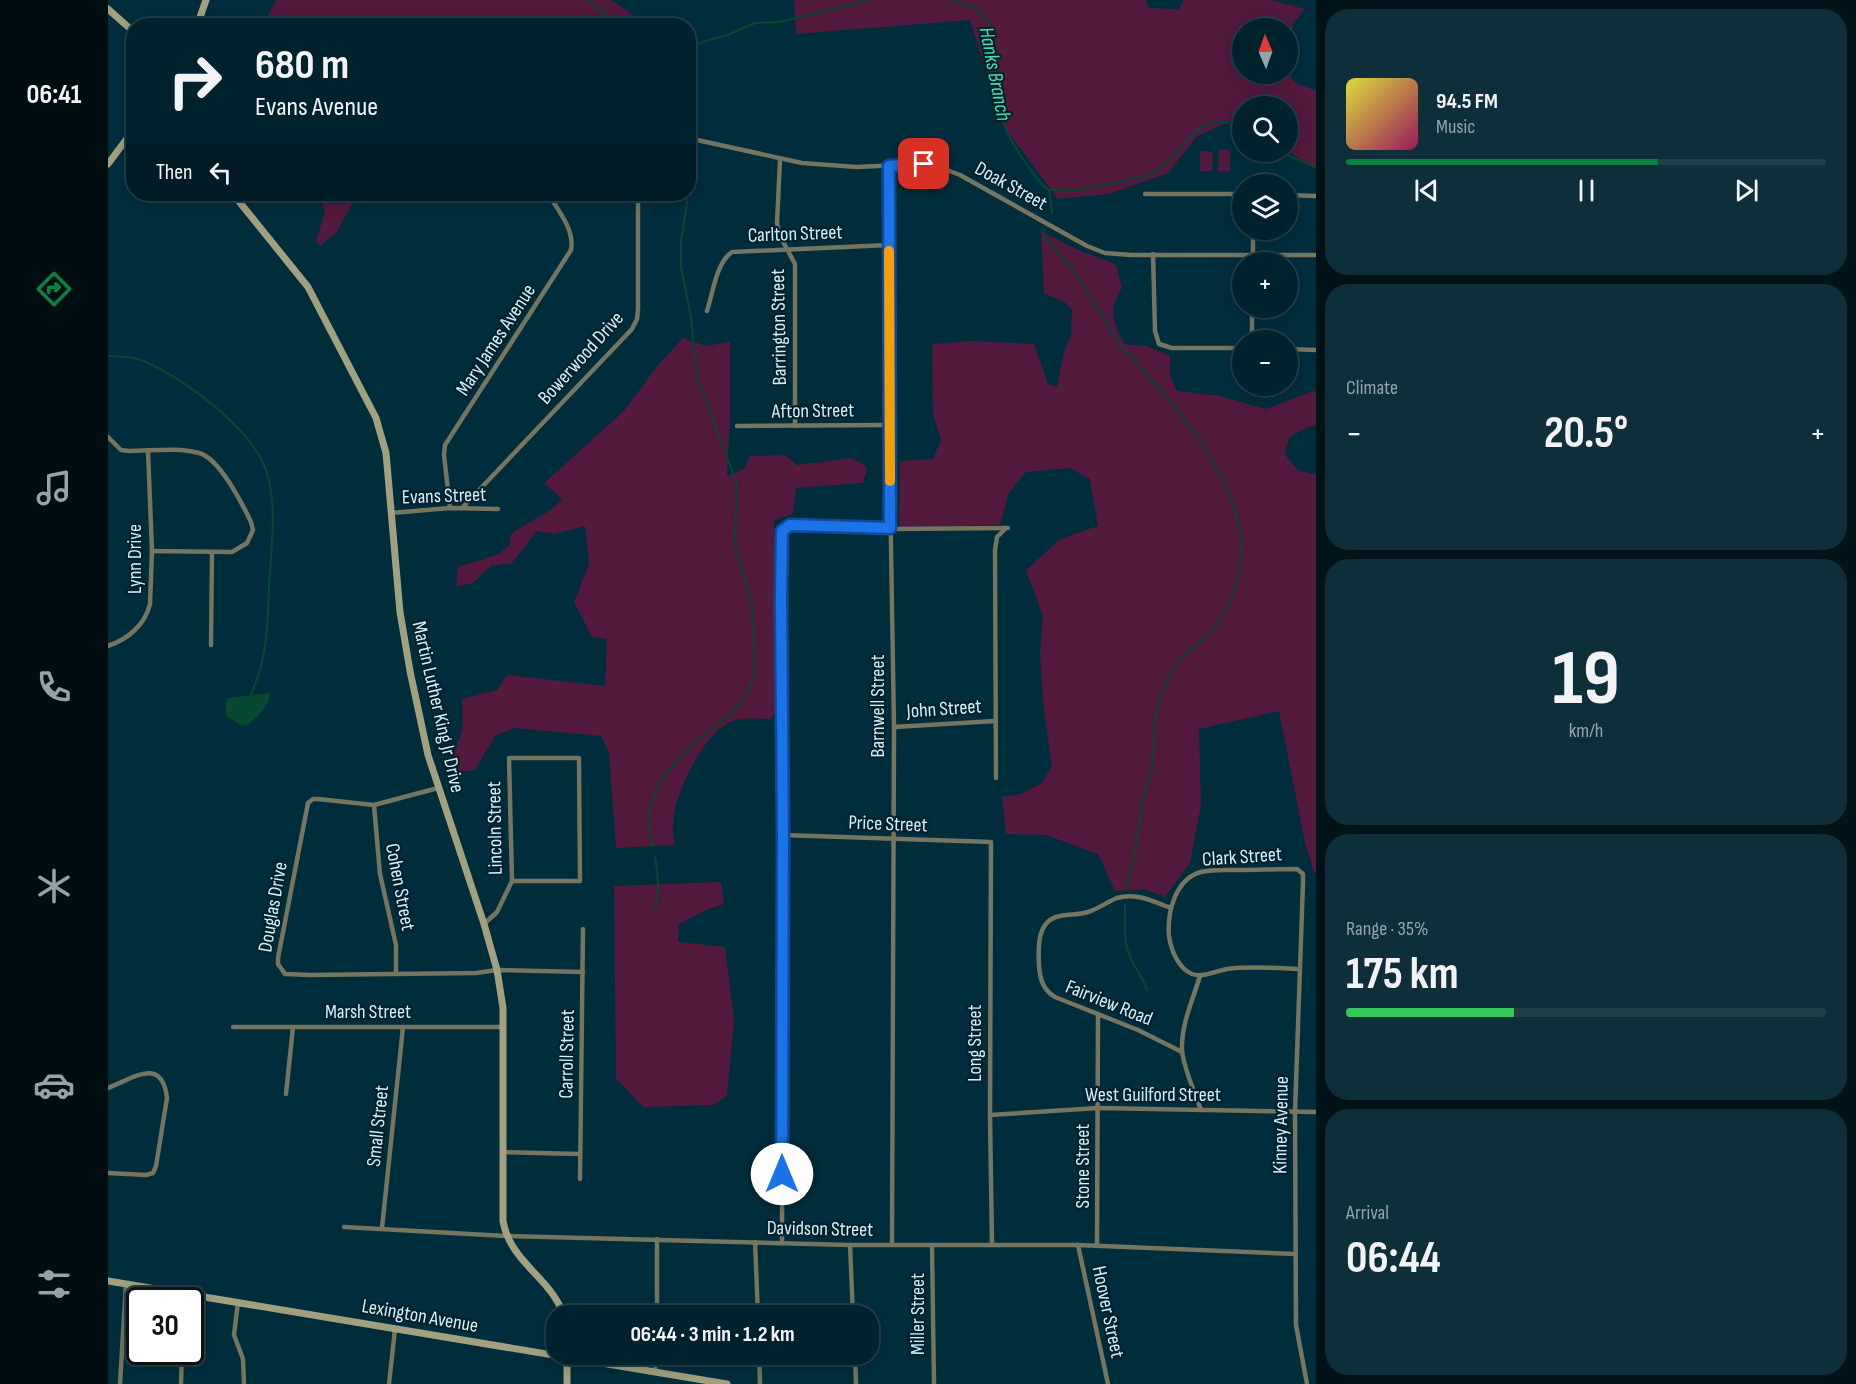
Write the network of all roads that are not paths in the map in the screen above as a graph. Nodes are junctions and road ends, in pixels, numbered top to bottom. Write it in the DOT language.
graph roads {
  1 [pos="206,0"];
  2 [pos="108,9"];
  3 [pos="200,18"];
  4 [pos="126,25"];
  5 [pos="126,140"];
  6 [pos="696,140"];
  7 [pos="780,160"];
  8 [pos="108,164"];
  9 [pos="889,166"];
  10 [pos="1145,194"];
  11 [pos="1232,194"];
  12 [pos="1298,195"];
  13 [pos="1316,196"];
  14 [pos="239,201"];
  15 [pos="552,201"];
  16 [pos="638,201"];
  17 [pos="889,245"];
  18 [pos="788,249"];
  19 [pos="1153,254"];
  20 [pos="1232,254"];
  21 [pos="1298,255"];
  22 [pos="1316,255"];
  23 [pos="707,311"];
  24 [pos="1232,348"];
  25 [pos="1298,349"];
  26 [pos="1316,350"];
  27 [pos="889,424"];
  28 [pos="737,426"];
  29 [pos="795,426"];
  30 [pos="108,437"];
  31 [pos="148,451"];
  32 [pos="450,508"];
  33 [pos="462,508"];
  34 [pos="498,509"];
  35 [pos="391,513"];
  36 [pos="890,528"];
  37 [pos="152,551"];
  38 [pos="212,552"];
  39 [pos="211,645"];
  40 [pos="108,646"];
  41 [pos="995,721"];
  42 [pos="894,727"];
  43 [pos="996,778"];
  44 [pos="438,788"];
  45 [pos="374,805"];
  46 [pos="783,835"];
  47 [pos="892,840"];
  48 [pos="991,842"];
  49 [pos="1297,869"];
  50 [pos="512,881"];
  51 [pos="1171,908"];
  52 [pos="484,924"];
  53 [pos="583,929"];
  54 [pos="1300,969"];
  55 [pos="497,970"];
  56 [pos="584,972"];
  57 [pos="396,974"];
  58 [pos="1200,976"];
  59 [pos="1098,1014"];
  60 [pos="233,1027"];
  61 [pos="293,1027"];
  62 [pos="403,1027"];
  63 [pos="504,1027"];
  64 [pos="1182,1052"];
  65 [pos="108,1088"];
  66 [pos="286,1094"];
  67 [pos="1098,1107"];
  68 [pos="1201,1110"];
  69 [pos="1295,1112"];
  70 [pos="1316,1112"];
  71 [pos="990,1115"];
  72 [pos="503,1152"];
  73 [pos="580,1154"];
  74 [pos="108,1173"];
  75 [pos="580,1179"];
  76 [pos="344,1227"];
  77 [pos="382,1228"];
  78 [pos="506,1236"];
  79 [pos="657,1239"];
  80 [pos="755,1242"];
  81 [pos="782,1243"];
  82 [pos="850,1245"];
  83 [pos="892,1245"];
  84 [pos="932,1245"];
  85 [pos="992,1245"];
  86 [pos="1078,1245"];
  87 [pos="1097,1246"];
  88 [pos="1296,1254"];
  89 [pos="108,1281"];
  90 [pos="126,1284"];
  91 [pos="139,1287"];
  92 [pos="204,1299"];
  93 [pos="238,1302"];
  94 [pos="560,1305"];
  95 [pos="657,1305"];
  96 [pos="758,1305"];
  97 [pos="853,1305"];
  98 [pos="395,1329"];
  99 [pos="546,1353"];
  100 [pos="182,1365"];
  101 [pos="567,1365"];
  102 [pos="620,1365"];
  103 [pos="655,1365"];
  104 [pos="759,1365"];
  105 [pos="855,1365"];
  106 [pos="655,1371"];
  107 [pos="712,1383"];
  108 [pos="120,1384"];
  109 [pos="181,1384"];
  110 [pos="244,1384"];
  111 [pos="389,1384"];
  112 [pos="567,1384"];
  113 [pos="727,1384"];
  114 [pos="760,1384"];
  115 [pos="856,1384"];
  116 [pos="934,1384"];
  117 [pos="1108,1384"];
  118 [pos="1307,1384"];
  1 -- 3 [label="street"];
  2 -- 4 [label="street"];
  5 -- 8 [label="street"];
  6 -- 7 [label="street, Doak Street"];
  7 -- 9 [label="street, Doak Street"];
  7 -- 18 [label="street, Barrington Street"];
  9 -- 17 [label="street, Barnwell Street"];
  9 -- 19 [label="street, Doak Street"];
  10 -- 11 [label="street"];
  12 -- 13 [label="street"];
  14 -- 35 [label="street, Martin Luther King Jr Drive"];
  15 -- 32 [label="street, Mary James Avenue"];
  16 -- 33 [label="street, Bowerwood Drive"];
  17 -- 18 [label="street, Carlton Street"];
  17 -- 27 [label="street, Barnwell Street"];
  18 -- 23 [label="street, Carlton Street"];
  18 -- 29 [label="street, Barrington Street"];
  19 -- 20 [label="street, Doak Street"];
  19 -- 24 [label="street"];
  21 -- 22 [label="street, Doak Street"];
  25 -- 26 [label="street"];
  27 -- 29 [label="street, Afton Street"];
  27 -- 36 [label="street, Barnwell Street"];
  28 -- 29 [label="street, Afton Street"];
  30 -- 31 [label="street"];
  31 -- 37 [label="street, Lynn Drive"];
  31 -- 38 [label="street"];
  32 -- 33 [label="street, Evans Street"];
  32 -- 35 [label="street, Evans Street"];
  33 -- 34 [label="street, Evans Street"];
  35 -- 44 [label="street, Martin Luther King Jr Drive"];
  36 -- 41 [label="street"];
  36 -- 42 [label="street, Barnwell Street"];
  36 -- 46 [label="street"];
  37 -- 38 [label="street"];
  37 -- 40 [label="street, Lynn Drive"];
  38 -- 39 [label="street"];
  41 -- 42 [label="street, John Street"];
  41 -- 43 [label="street"];
  42 -- 47 [label="street, Barnwell Street"];
  44 -- 45 [label="street, Douglas Drive"];
  44 -- 52 [label="street, Martin Luther King Jr Drive"];
  45 -- 57 [label="street, Cohen Street"];
  45 -- 57 [label="street, Douglas Drive"];
  46 -- 47 [label="street, Price Street"];
  46 -- 81 [label="street"];
  47 -- 48 [label="street, Price Street"];
  47 -- 83 [label="street, Barnwell Street"];
  48 -- 71 [label="street, Long Street"];
  49 -- 51 [label="street, Clark Street"];
  49 -- 54 [label="street, Kinney Avenue"];
  50 -- 50 [label="street, Lincoln Street"];
  50 -- 52 [label="street, Lincoln Street"];
  51 -- 58 [label="street"];
  51 -- 59 [label="street, Fairview Road"];
  52 -- 55 [label="street, Martin Luther King Jr Drive"];
  53 -- 56 [label="street, Carroll Street"];
  54 -- 58 [label="street"];
  54 -- 69 [label="street, Kinney Avenue"];
  55 -- 56 [label="street, Douglas Drive"];
  55 -- 57 [label="street, Douglas Drive"];
  55 -- 63 [label="street, Martin Luther King Jr Drive"];
  56 -- 73 [label="street, Carroll Street"];
  58 -- 64 [label="street"];
  59 -- 64 [label="street, Fairview Road"];
  59 -- 67 [label="street, Stone Street"];
  60 -- 61 [label="street, Marsh Street"];
  61 -- 62 [label="street, Marsh Street"];
  61 -- 66 [label="street"];
  62 -- 63 [label="street, Marsh Street"];
  62 -- 77 [label="street, Small Street"];
  63 -- 72 [label="street, Martin Luther King Jr Drive"];
  64 -- 68 [label="street"];
  65 -- 74 [label="street"];
  67 -- 68 [label="street, West Guilford Street"];
  67 -- 71 [label="street, West Guilford Street"];
  67 -- 87 [label="street, Stone Street"];
  68 -- 69 [label="street, West Guilford Street"];
  69 -- 70 [label="street, West Guilford Street"];
  69 -- 88 [label="street, Kinney Avenue"];
  71 -- 85 [label="street, Long Street"];
  72 -- 73 [label="street"];
  72 -- 78 [label="street, Martin Luther King Jr Drive"];
  73 -- 75 [label="street, Carroll Street"];
  76 -- 77 [label="street, Davidson Street"];
  77 -- 78 [label="street, Davidson Street"];
  78 -- 79 [label="street, Davidson Street"];
  78 -- 94 [label="street, Martin Luther King Jr Drive"];
  79 -- 80 [label="street, Davidson Street"];
  79 -- 95 [label="street"];
  80 -- 81 [label="street, Davidson Street"];
  80 -- 96 [label="street"];
  81 -- 82 [label="street, Davidson Street"];
  82 -- 83 [label="street, Davidson Street"];
  82 -- 97 [label="street"];
  83 -- 84 [label="street, Davidson Street"];
  84 -- 85 [label="street, Davidson Street"];
  84 -- 116 [label="street, Miller Street"];
  85 -- 86 [label="street, Davidson Street"];
  86 -- 87 [label="street, Davidson Street"];
  86 -- 117 [label="street, Hoover Street"];
  87 -- 88 [label="street, Davidson Street"];
  88 -- 118 [label="street, Kinney Avenue"];
  89 -- 90 [label="street, Lexington Avenue"];
  90 -- 91 [label="street, Lexington Avenue"];
  90 -- 108 [label="street"];
  92 -- 93 [label="street, Lexington Avenue"];
  93 -- 98 [label="street, Lexington Avenue"];
  93 -- 110 [label="street"];
  98 -- 99 [label="street, Lexington Avenue"];
  98 -- 111 [label="street"];
  100 -- 109 [label="street"];
  101 -- 112 [label="street"];
  102 -- 106 [label="street, Lexington Avenue"];
  103 -- 106 [label="street"];
  104 -- 114 [label="street"];
  105 -- 115 [label="street"];
  106 -- 107 [label="street, Lexington Avenue"];
  107 -- 113 [label="street, Lexington Avenue"];
}
